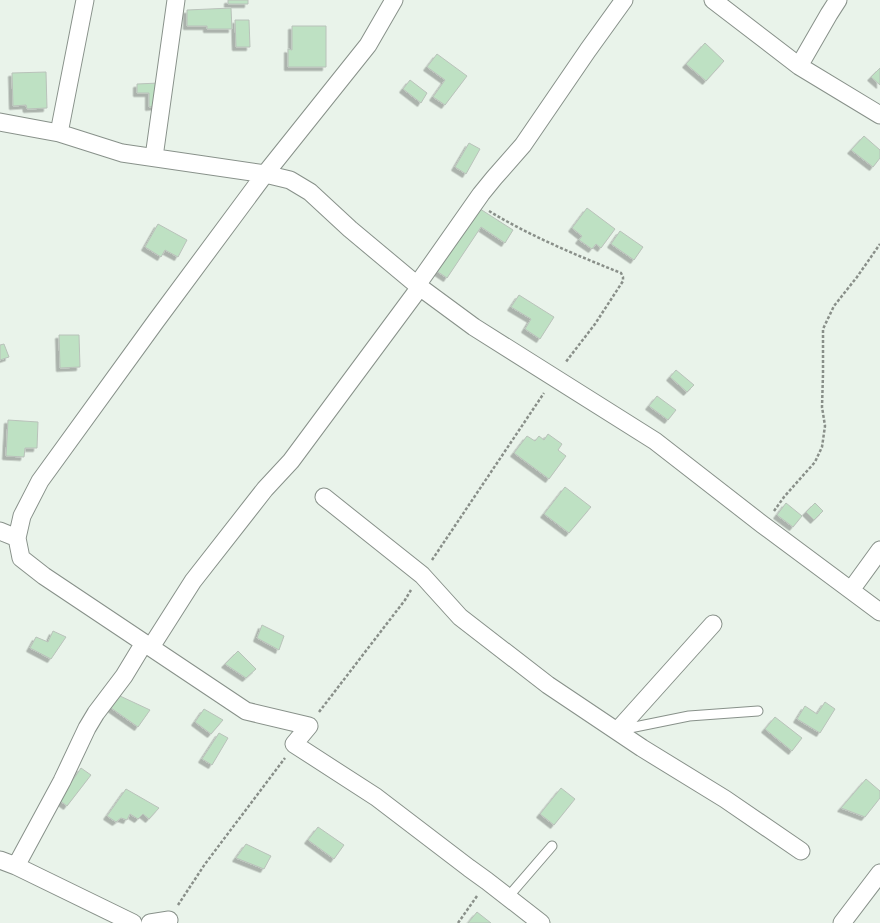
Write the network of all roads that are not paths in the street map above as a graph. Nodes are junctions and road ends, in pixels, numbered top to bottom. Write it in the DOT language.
graph roads {
  1 [pos="84,0"];
  2 [pos="176,0"];
  3 [pos="394,0"];
  4 [pos="624,0"];
  5 [pos="713,0"];
  6 [pos="838,0"];
  7 [pos="799,66"];
  8 [pos="876,109"];
  9 [pos="0,122"];
  10 [pos="59,133"];
  11 [pos="154,157"];
  12 [pos="265,174"];
  13 [pos="418,286"];
  14 [pos="324,497"];
  15 [pos="0,531"];
  16 [pos="17,538"];
  17 [pos="880,550"];
  18 [pos="851,590"];
  19 [pos="880,612"];
  20 [pos="714,624"];
  21 [pos="147,645"];
  22 [pos="758,711"];
  23 [pos="617,731"];
  24 [pos="552,846"];
  25 [pos="801,850"];
  26 [pos="0,860"];
  27 [pos="16,866"];
  28 [pos="880,873"];
  29 [pos="508,897"];
  30 [pos="169,920"];
  31 [pos="133,923"];
  32 [pos="150,923"];
  33 [pos="541,923"];
  34 [pos="842,923"];
  1 -- 10 [label="street"];
  2 -- 11 [label="street"];
  3 -- 12 [label="street"];
  4 -- 13 [label="street"];
  5 -- 7 [label="street"];
  6 -- 7 [label="street"];
  7 -- 8 [label="street"];
  9 -- 10 [label="street"];
  10 -- 11 [label="street"];
  11 -- 12 [label="street"];
  12 -- 13 [label="street"];
  12 -- 16 [label="street"];
  13 -- 18 [label="street"];
  13 -- 21 [label="street"];
  14 -- 23 [label="street"];
  15 -- 16 [label="street"];
  16 -- 21 [label="street"];
  17 -- 18 [label="street"];
  18 -- 19 [label="street"];
  20 -- 23 [label="street"];
  21 -- 27 [label="street"];
  21 -- 29 [label="street"];
  22 -- 23 [label="lane"];
  23 -- 25 [label="street"];
  24 -- 29 [label="lane"];
  26 -- 27 [label="street"];
  27 -- 31 [label="street"];
  28 -- 34 [label="street"];
  29 -- 33 [label="street"];
  30 -- 32 [label="street"];
}
